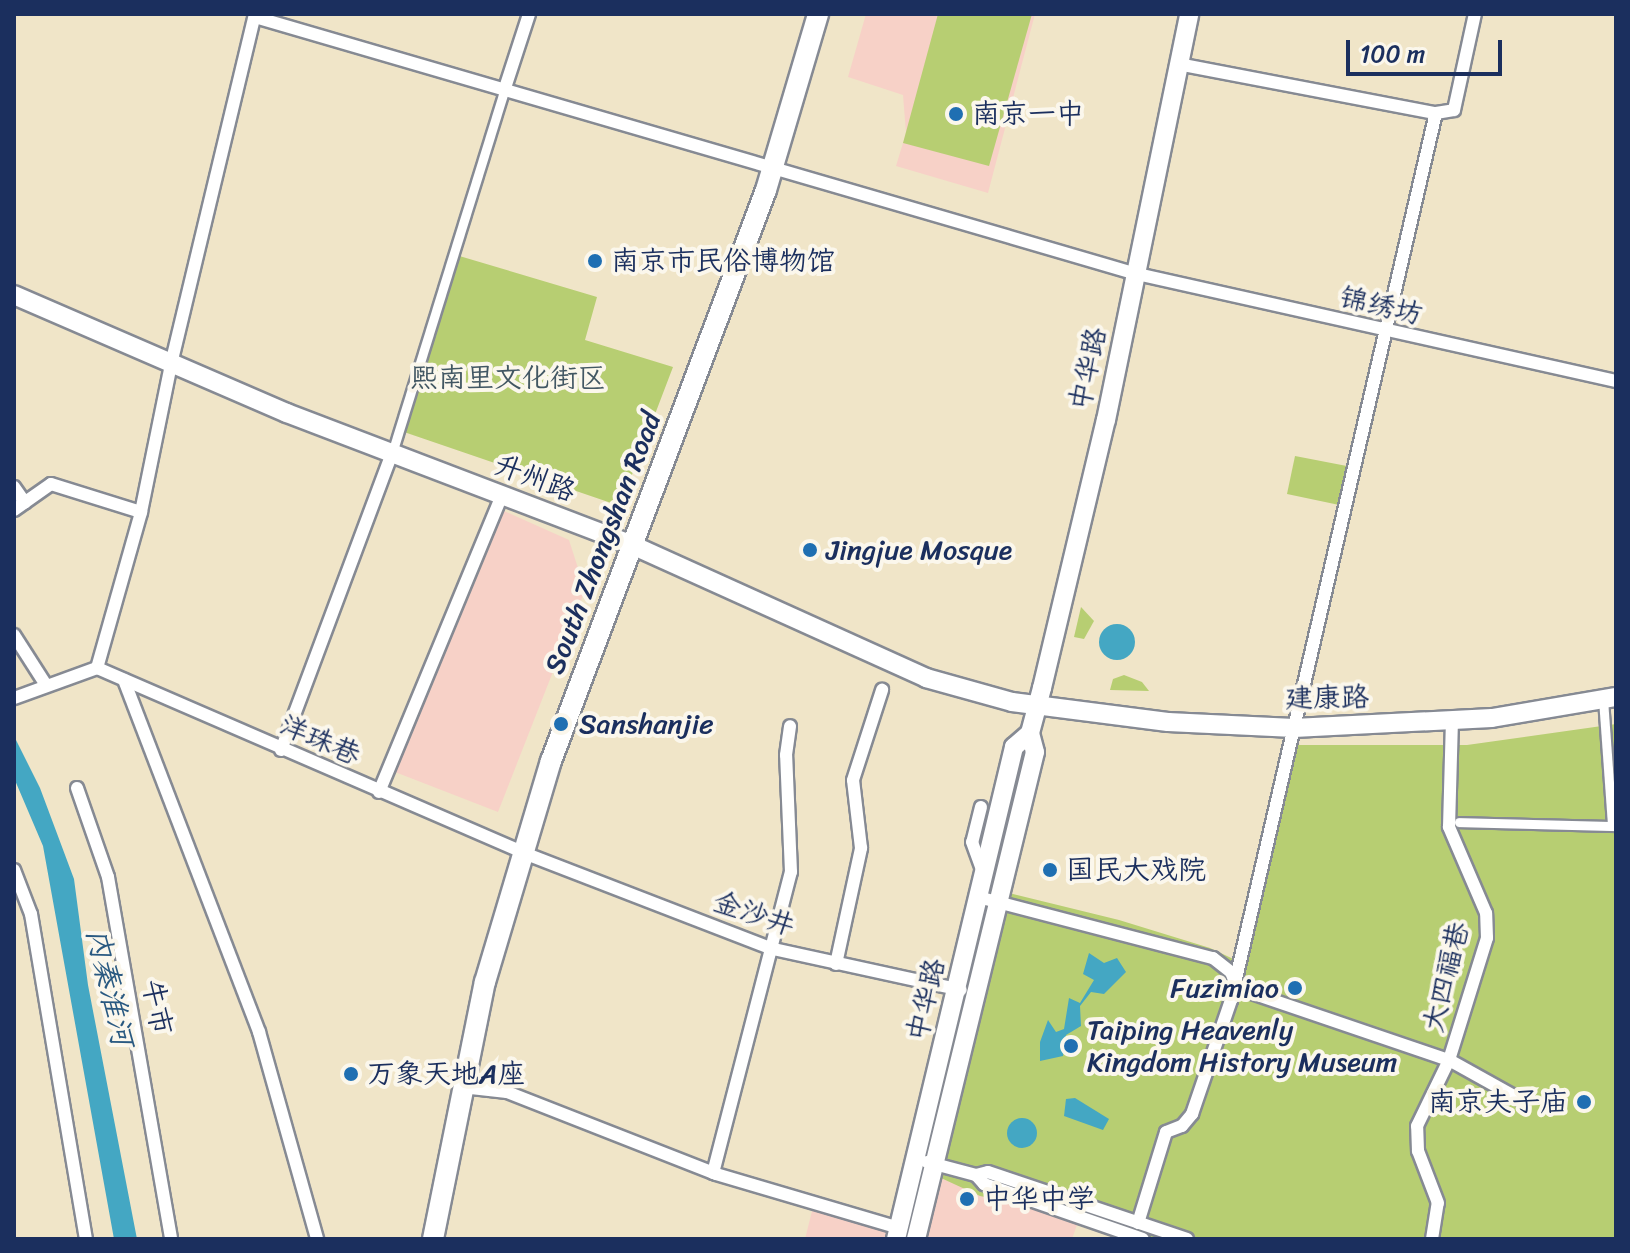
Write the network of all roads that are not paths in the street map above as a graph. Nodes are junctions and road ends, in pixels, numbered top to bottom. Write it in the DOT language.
graph roads {
  1 [pos="529,14"];
  2 [pos="818,14"];
  3 [pos="1189,14"];
  4 [pos="1475,14"];
  5 [pos="255,16"];
  6 [pos="1178,64"];
  7 [pos="505,88"];
  8 [pos="1436,113"];
  9 [pos="773,167"];
  10 [pos="1137,274"];
  11 [pos="14,295"];
  12 [pos="1388,333"];
  13 [pos="171,364"];
  14 [pos="1616,381"];
  15 [pos="392,453"];
  16 [pos="14,487"];
  17 [pos="502,495"];
  18 [pos="20,506"];
  19 [pos="141,512"];
  20 [pos="632,545"];
  21 [pos="14,635"];
  22 [pos="97,668"];
  23 [pos="124,680"];
  24 [pos="46,685"];
  25 [pos="882,690"];
  26 [pos="20,696"];
  27 [pos="1611,700"];
  28 [pos="1037,707"];
  29 [pos="1452,722"];
  30 [pos="790,726"];
  31 [pos="1294,728"];
  32 [pos="1030,733"];
  33 [pos="281,750"];
  34 [pos="77,788"];
  35 [pos="379,792"];
  36 [pos="981,807"];
  37 [pos="1459,822"];
  38 [pos="1614,826"];
  39 [pos="524,853"];
  40 [pos="14,870"];
  41 [pos="983,876"];
  42 [pos="978,897"];
  43 [pos="773,949"];
  44 [pos="836,964"];
  45 [pos="1234,984"];
  46 [pos="957,989"];
  47 [pos="976,994"];
  48 [pos="1449,1060"];
  49 [pos="462,1087"];
  50 [pos="1519,1099"];
  51 [pos="916,1159"];
  52 [pos="713,1173"];
  53 [pos="976,1175"];
  54 [pos="1138,1223"];
  55 [pos="898,1234"];
  56 [pos="1175,1237"];
  57 [pos="86,1239"];
  58 [pos="171,1239"];
  59 [pos="317,1239"];
  60 [pos="433,1239"];
  61 [pos="916,1239"];
  62 [pos="1143,1239"];
  63 [pos="1432,1239"];
  1 -- 7 [label="street"];
  2 -- 9 [label="main road, South Zhongshan Road"];
  3 -- 6 [label="main road, 中华路"];
  4 -- 8 [label="street"];
  5 -- 7 [label="street, 锦绣坊"];
  5 -- 13 [label="street"];
  6 -- 8 [label="street"];
  6 -- 10 [label="main road, 中华路"];
  7 -- 9 [label="street, 锦绣坊"];
  7 -- 15 [label="street"];
  8 -- 12 [label="street"];
  9 -- 10 [label="street, 锦绣坊"];
  9 -- 20 [label="main road, South Zhongshan Road"];
  10 -- 12 [label="street, 锦绣坊"];
  10 -- 28 [label="main road, 中华路"];
  11 -- 13 [label="main road, 升州路"];
  12 -- 14 [label="street, 锦绣坊"];
  12 -- 31 [label="street"];
  13 -- 15 [label="main road, 升州路"];
  13 -- 19 [label="street"];
  15 -- 17 [label="main road, 升州路"];
  15 -- 33 [label="street"];
  16 -- 18 [label="street"];
  17 -- 20 [label="main road, 升州路"];
  17 -- 35 [label="street"];
  18 -- 19 [label="street"];
  19 -- 22 [label="street"];
  20 -- 28 [label="main road, 升州路"];
  20 -- 39 [label="main road, South Zhongshan Road"];
  21 -- 24 [label="street"];
  22 -- 23 [label="street, 洋珠巷"];
  22 -- 24 [label="street"];
  23 -- 33 [label="street, 洋珠巷"];
  23 -- 59 [label="street"];
  24 -- 26 [label="street"];
  25 -- 44 [label="street"];
  27 -- 29 [label="main road, 建康路"];
  27 -- 38 [label="street"];
  28 -- 31 [label="main road, 建康路"];
  28 -- 32 [label="main road, 中华路"];
  29 -- 31 [label="main road, 建康路"];
  29 -- 48 [label="street, 大四福巷"];
  30 -- 43 [label="street"];
  31 -- 45 [label="street"];
  32 -- 41 [label="main road, 中华路"];
  32 -- 47 [label="main road, 中华路"];
  33 -- 35 [label="street, 洋珠巷"];
  34 -- 58 [label="street, 牛市"];
  35 -- 39 [label="street, 洋珠巷"];
  36 -- 41 [label="street"];
  37 -- 38 [label="street"];
  39 -- 43 [label="street, 金沙井"];
  39 -- 49 [label="main road, South Zhongshan Road"];
  40 -- 57 [label="street"];
  41 -- 42 [label="main road, 中华路"];
  42 -- 45 [label="street"];
  42 -- 46 [label="main road, 中华路"];
  43 -- 44 [label="street, 金沙井"];
  43 -- 52 [label="street"];
  44 -- 46 [label="street, 金沙井"];
  45 -- 48 [label="street"];
  45 -- 54 [label="street"];
  46 -- 47 [label="street, 金沙井"];
  46 -- 51 [label="main road, 中华路"];
  47 -- 61 [label="main road, 中华路"];
  48 -- 50 [label="street"];
  48 -- 63 [label="street, 大四福巷"];
  49 -- 52 [label="street"];
  49 -- 60 [label="main road, South Zhongshan Road"];
  51 -- 53 [label="street"];
  51 -- 55 [label="main road, 中华路"];
  52 -- 55 [label="street"];
  53 -- 54 [label="street"];
  53 -- 62 [label="street"];
  54 -- 56 [label="street"];
}
